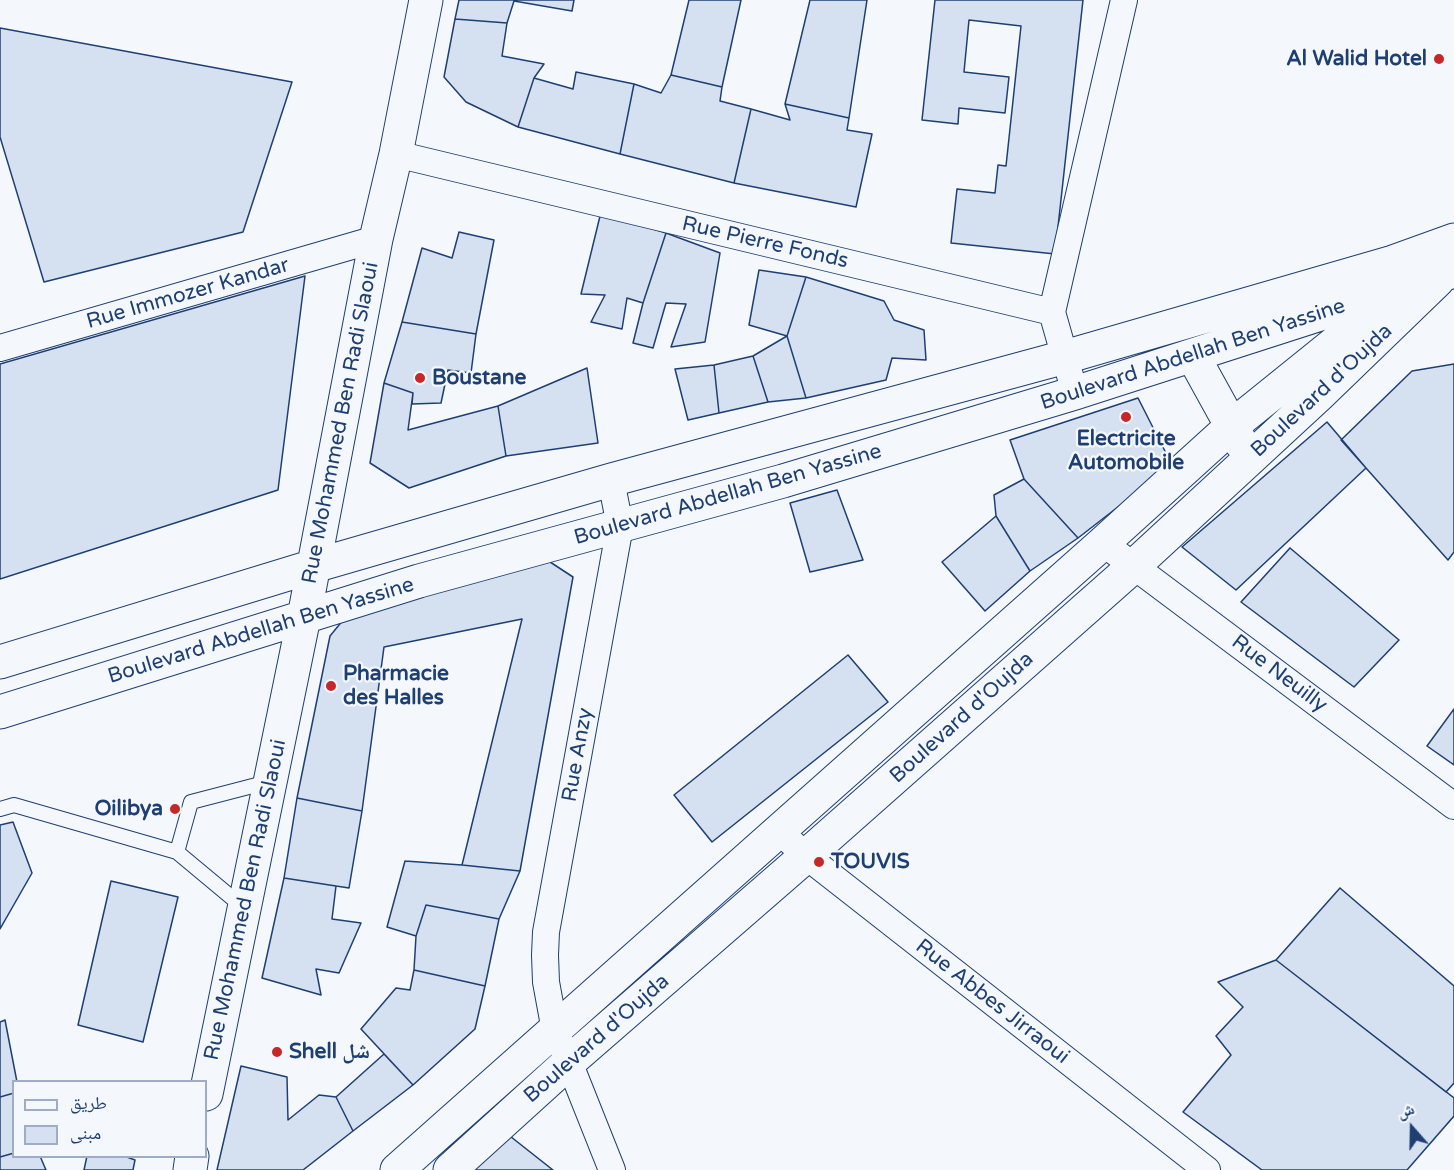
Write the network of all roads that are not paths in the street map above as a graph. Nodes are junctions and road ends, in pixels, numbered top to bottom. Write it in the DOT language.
graph roads {
  1 [pos="426,0"];
  2 [pos="1124,0"];
  3 [pos="396,154"];
  4 [pos="376,239"];
  5 [pos="1448,265"];
  6 [pos="1397,275"];
  7 [pos="1052,312"];
  8 [pos="0,348"];
  9 [pos="1192,356"];
  10 [pos="1065,357"];
  11 [pos="1075,393"];
  12 [pos="1232,426"];
  13 [pos="777,434"];
  14 [pos="1250,459"];
  15 [pos="611,480"];
  16 [pos="783,482"];
  17 [pos="620,526"];
  18 [pos="1103,543"];
  19 [pos="1135,565"];
  20 [pos="314,567"];
  21 [pos="163,613"];
  22 [pos="304,617"];
  23 [pos="1001,634"];
  24 [pos="177,657"];
  25 [pos="0,663"];
  26 [pos="1024,663"];
  27 [pos="0,712"];
  28 [pos="270,782"];
  29 [pos="1454,807"];
  30 [pos="0,809"];
  31 [pos="778,830"];
  32 [pos="177,852"];
  33 [pos="806,856"];
  34 [pos="244,907"];
  35 [pos="555,1031"];
  36 [pos="570,1062"];
  37 [pos="207,1089"];
  38 [pos="397,1170"];
  39 [pos="450,1170"];
  40 [pos="612,1170"];
  41 [pos="1207,1170"];
  1 -- 3 [label="street, Rue Mohammed Ben Radi Slaoui"];
  2 -- 7 [label="street"];
  3 -- 4 [label="street, Rue Mohammed Ben Radi Slaoui"];
  3 -- 7 [label="street, Rue Pierre Fonds"];
  4 -- 8 [label="street, Rue Immozer Kandar"];
  4 -- 20 [label="street, Rue Mohammed Ben Radi Slaoui"];
  5 -- 6 [label="street, Boulevard Abdellah Ben Yassine"];
  5 -- 14 [label="street, Boulevard d'Oujda"];
  6 -- 9 [label="street, Boulevard Abdellah Ben Yassine"];
  6 -- 10 [label="street, Boulevard Abdellah Ben Yassine"];
  6 -- 12 [label="street, Boulevard d'Oujda"];
  7 -- 10 [label="street"];
  9 -- 11 [label="street, Boulevard Abdellah Ben Yassine"];
  9 -- 12 [label="street"];
  10 -- 11 [label="street"];
  10 -- 13 [label="street, Boulevard Abdellah Ben Yassine"];
  11 -- 16 [label="street, Boulevard Abdellah Ben Yassine"];
  12 -- 14 [label="street"];
  12 -- 18 [label="street, Boulevard d'Oujda"];
  13 -- 15 [label="street, Boulevard Abdellah Ben Yassine"];
  13 -- 16 [label="street"];
  14 -- 19 [label="street, Boulevard d'Oujda"];
  15 -- 17 [label="street, Rue Anzy"];
  15 -- 20 [label="street, Boulevard Abdellah Ben Yassine"];
  16 -- 17 [label="street, Boulevard Abdellah Ben Yassine"];
  17 -- 22 [label="street, Boulevard Abdellah Ben Yassine"];
  17 -- 35 [label="street, Rue Anzy"];
  18 -- 19 [label="street, Rue Neuilly"];
  18 -- 23 [label="street, Boulevard d'Oujda"];
  19 -- 26 [label="street, Boulevard d'Oujda"];
  19 -- 29 [label="street, Rue Neuilly"];
  20 -- 21 [label="street, Boulevard Abdellah Ben Yassine"];
  20 -- 22 [label="street, Rue Mohammed Ben Radi Slaoui"];
  21 -- 24 [label="street"];
  21 -- 25 [label="street, Boulevard Abdellah Ben Yassine"];
  22 -- 24 [label="street, Boulevard Abdellah Ben Yassine"];
  22 -- 28 [label="street, Rue Mohammed Ben Radi Slaoui"];
  23 -- 26 [label="street"];
  23 -- 31 [label="street, Boulevard d'Oujda"];
  24 -- 27 [label="street, Boulevard Abdellah Ben Yassine"];
  26 -- 33 [label="street, Boulevard d'Oujda"];
  28 -- 32 [label="lane"];
  28 -- 34 [label="street, Rue Mohammed Ben Radi Slaoui"];
  30 -- 32 [label="lane"];
  31 -- 33 [label="street, Rue Abbes Jirraoui"];
  31 -- 35 [label="street, Boulevard d'Oujda"];
  32 -- 34 [label="lane"];
  33 -- 36 [label="street, Boulevard d'Oujda"];
  33 -- 41 [label="street, Rue Abbes Jirraoui"];
  34 -- 37 [label="street, Rue Mohammed Ben Radi Slaoui"];
  35 -- 36 [label="street, Rue Anzy"];
  35 -- 38 [label="street, Boulevard d'Oujda"];
  36 -- 39 [label="street, Boulevard d'Oujda"];
  36 -- 40 [label="street, Rue Anzy"];
}
